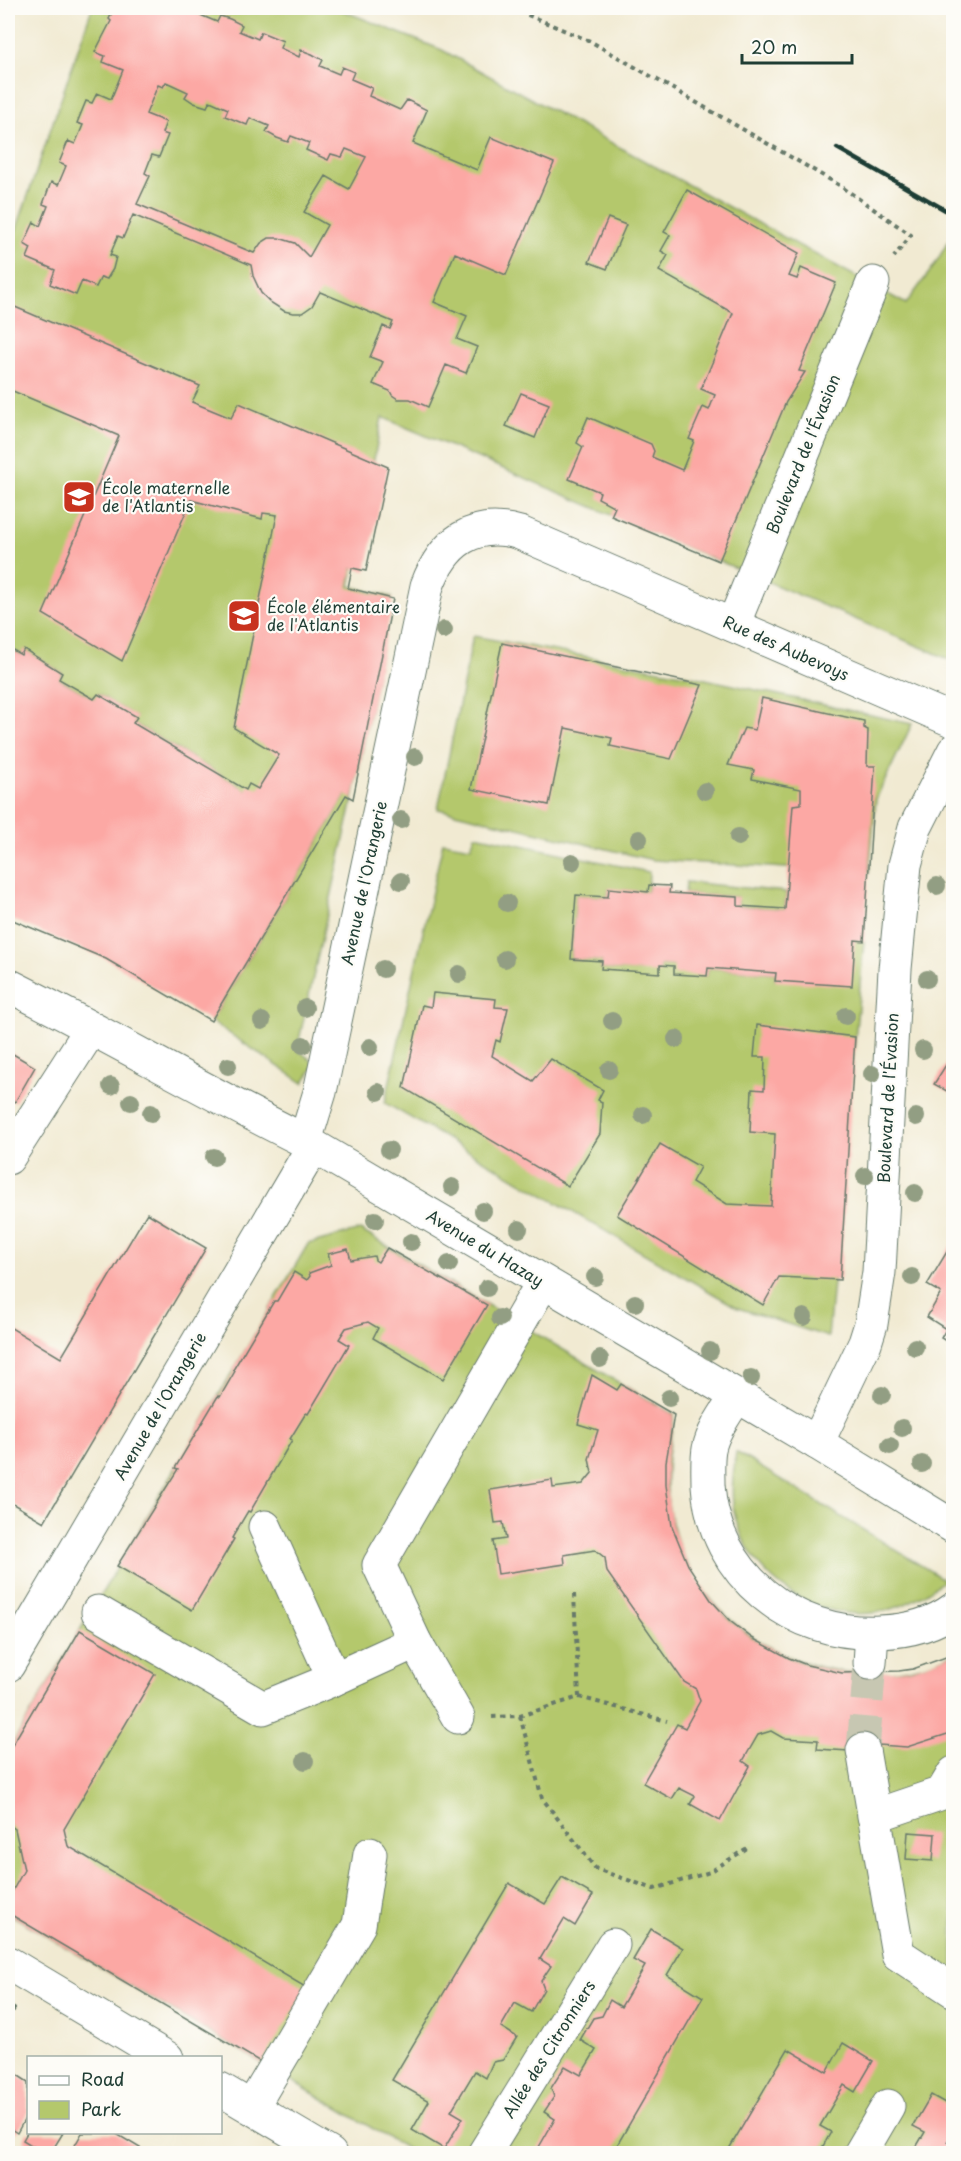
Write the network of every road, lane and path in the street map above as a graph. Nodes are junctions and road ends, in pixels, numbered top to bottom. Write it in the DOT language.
graph roads {
  1 [pos="511,8"];
  2 [pos="873,283"];
  3 [pos="418,624"];
  4 [pos="733,625"];
  5 [pos="954,722"];
  6 [pos="954,751"];
  7 [pos="8,985"];
  8 [pos="91,1029"];
  9 [pos="309,1144"];
  10 [pos="8,1158"];
  11 [pos="543,1282"];
  12 [pos="737,1396"];
  13 [pos="817,1443"];
  14 [pos="265,1527"];
  15 [pos="954,1527"];
  16 [pos="574,1594"];
  17 [pos="954,1609"];
  18 [pos="98,1612"];
  19 [pos="416,1642"];
  20 [pos="8,1665"];
  21 [pos="334,1679"];
  22 [pos="579,1697"];
  23 [pos="520,1716"];
  24 [pos="458,1717"];
  25 [pos="667,1721"];
  26 [pos="863,1750"];
  27 [pos="954,1773"];
  28 [pos="874,1816"];
  29 [pos="954,1839"];
  30 [pos="747,1848"];
  31 [pos="954,1851"];
  32 [pos="370,1854"];
  33 [pos="614,1945"];
  34 [pos="8,1964"];
  35 [pos="954,1991"];
  36 [pos="164,2056"];
  37 [pos="222,2090"];
  38 [pos="888,2106"];
  39 [pos="252,2107"];
  40 [pos="330,2154"];
  41 [pos="484,2154"];
  42 [pos="860,2154"];
  1 -- 2 [label="path"];
  2 -- 4 [label="street, Boulevard de l'Évasion"];
  3 -- 4 [label="street, Rue des Aubevoys"];
  3 -- 9 [label="street, Avenue de l'Orangerie"];
  4 -- 5 [label="street, Rue des Aubevoys"];
  6 -- 13 [label="street, Boulevard de l'Évasion"];
  7 -- 8 [label="street, Avenue du Hazay"];
  8 -- 9 [label="street, Avenue du Hazay"];
  8 -- 10 [label="street"];
  9 -- 11 [label="street, Avenue du Hazay"];
  9 -- 20 [label="street, Avenue de l'Orangerie"];
  11 -- 12 [label="street, Avenue du Hazay"];
  11 -- 19 [label="street"];
  12 -- 13 [label="street, Avenue du Hazay"];
  12 -- 17 [label="street"];
  13 -- 15 [label="street, Avenue du Hazay"];
  14 -- 21 [label="street"];
  16 -- 22 [label="path"];
  18 -- 21 [label="street"];
  19 -- 21 [label="street"];
  19 -- 24 [label="street"];
  22 -- 23 [label="path"];
  22 -- 25 [label="path"];
  23 -- 24 [label="path"];
  23 -- 30 [label="path"];
  26 -- 28 [label="street"];
  27 -- 28 [label="street"];
  28 -- 35 [label="street"];
  29 -- 31 [label="path"];
  32 -- 39 [label="street"];
  33 -- 41 [label="street, Allée des Citronniers"];
  34 -- 36 [label="street"];
  37 -- 39 [label="street"];
  38 -- 42 [label="street"];
  39 -- 40 [label="street"];
}
